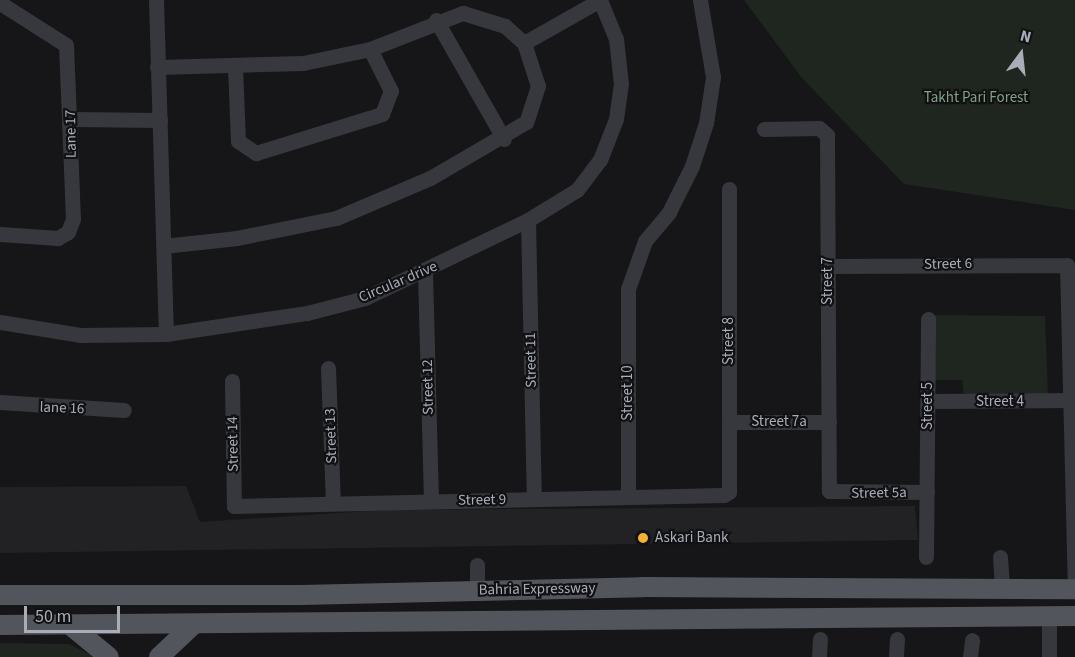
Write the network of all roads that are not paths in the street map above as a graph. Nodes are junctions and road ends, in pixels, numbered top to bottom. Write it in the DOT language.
graph roads {
  1 [pos="156,0"];
  2 [pos="600,0"];
  3 [pos="700,0"];
  4 [pos="0,3"];
  5 [pos="436,20"];
  6 [pos="524,43"];
  7 [pos="370,49"];
  8 [pos="157,67"];
  9 [pos="235,67"];
  10 [pos="72,119"];
  11 [pos="160,120"];
  12 [pos="764,129"];
  13 [pos="504,139"];
  14 [pos="729,189"];
  15 [pos="528,220"];
  16 [pos="0,234"];
  17 [pos="163,246"];
  18 [pos="828,266"];
  19 [pos="425,272"];
  20 [pos="928,319"];
  21 [pos="0,322"];
  22 [pos="166,334"];
  23 [pos="328,368"];
  24 [pos="232,381"];
  25 [pos="1071,400"];
  26 [pos="928,401"];
  27 [pos="0,402"];
  28 [pos="124,410"];
  29 [pos="729,422"];
  30 [pos="829,422"];
  31 [pos="1073,459"];
  32 [pos="729,492"];
  33 [pos="927,492"];
  34 [pos="831,493"];
  35 [pos="628,497"];
  36 [pos="534,499"];
  37 [pos="430,501"];
  38 [pos="333,504"];
  39 [pos="234,506"];
  40 [pos="1000,556"];
  41 [pos="926,557"];
  42 [pos="477,565"];
  43 [pos="1075,584"];
  44 [pos="642,587"];
  45 [pos="1002,588"];
  46 [pos="1075,589"];
  47 [pos="477,591"];
  48 [pos="0,595"];
  49 [pos="1049,616"];
  50 [pos="1075,616"];
  51 [pos="641,620"];
  52 [pos="0,625"];
  53 [pos="70,625"];
  54 [pos="193,625"];
  55 [pos="820,639"];
  56 [pos="897,639"];
  57 [pos="972,640"];
  58 [pos="109,657"];
  59 [pos="159,657"];
  60 [pos="819,657"];
  61 [pos="896,657"];
  62 [pos="970,657"];
  63 [pos="1049,657"];
  1 -- 8 [label="street"];
  2 -- 6 [label="street"];
  2 -- 15 [label="street, Circular drive"];
  3 -- 35 [label="street, Street 10"];
  4 -- 10 [label="street, Lane 17"];
  5 -- 6 [label="street"];
  5 -- 7 [label="street"];
  5 -- 13 [label="street"];
  6 -- 13 [label="street"];
  7 -- 9 [label="street"];
  7 -- 9 [label="street"];
  8 -- 9 [label="street"];
  8 -- 11 [label="street"];
  10 -- 11 [label="street"];
  10 -- 16 [label="street, Lane 17"];
  11 -- 17 [label="street"];
  12 -- 18 [label="street, Street 7"];
  13 -- 17 [label="street"];
  14 -- 29 [label="street, Street 8"];
  15 -- 19 [label="street, Circular drive"];
  15 -- 36 [label="street, Street 11"];
  17 -- 22 [label="street"];
  18 -- 25 [label="street, Street 6"];
  18 -- 30 [label="street, Street 7"];
  19 -- 22 [label="street, Circular drive"];
  19 -- 37 [label="street, Street 12"];
  20 -- 26 [label="street, Street 5"];
  21 -- 22 [label="street, Circular drive"];
  23 -- 38 [label="street, Street 13"];
  24 -- 39 [label="street, Street 14"];
  25 -- 26 [label="street, Street 4"];
  25 -- 31 [label="street"];
  26 -- 33 [label="street, Street 5"];
  27 -- 28 [label="street, lane 16"];
  29 -- 30 [label="street, Street 7a"];
  29 -- 32 [label="street, Street 8"];
  30 -- 34 [label="street, Street 7"];
  31 -- 43 [label="street"];
  32 -- 35 [label="street, Street 9"];
  33 -- 34 [label="street, Street 5a"];
  33 -- 41 [label="street, Street 5"];
  35 -- 36 [label="street, Street 9"];
  36 -- 37 [label="street, Street 9"];
  37 -- 38 [label="street, Street 9"];
  38 -- 39 [label="street, Street 9"];
  40 -- 45 [label="street"];
  42 -- 47 [label="street"];
  44 -- 45 [label="main road, Bahria Expressway"];
  44 -- 47 [label="main road, Bahria Expressway"];
  44 -- 51 [label="main road"];
  45 -- 46 [label="main road, Bahria Expressway"];
  47 -- 48 [label="main road, Bahria Expressway"];
  49 -- 50 [label="main road"];
  49 -- 51 [label="main road"];
  49 -- 63 [label="street"];
  51 -- 54 [label="main road"];
  52 -- 53 [label="main road"];
  53 -- 54 [label="main road"];
  53 -- 58 [label="main road"];
  54 -- 59 [label="main road"];
  55 -- 60 [label="street"];
  56 -- 61 [label="street"];
  57 -- 62 [label="street"];
}
